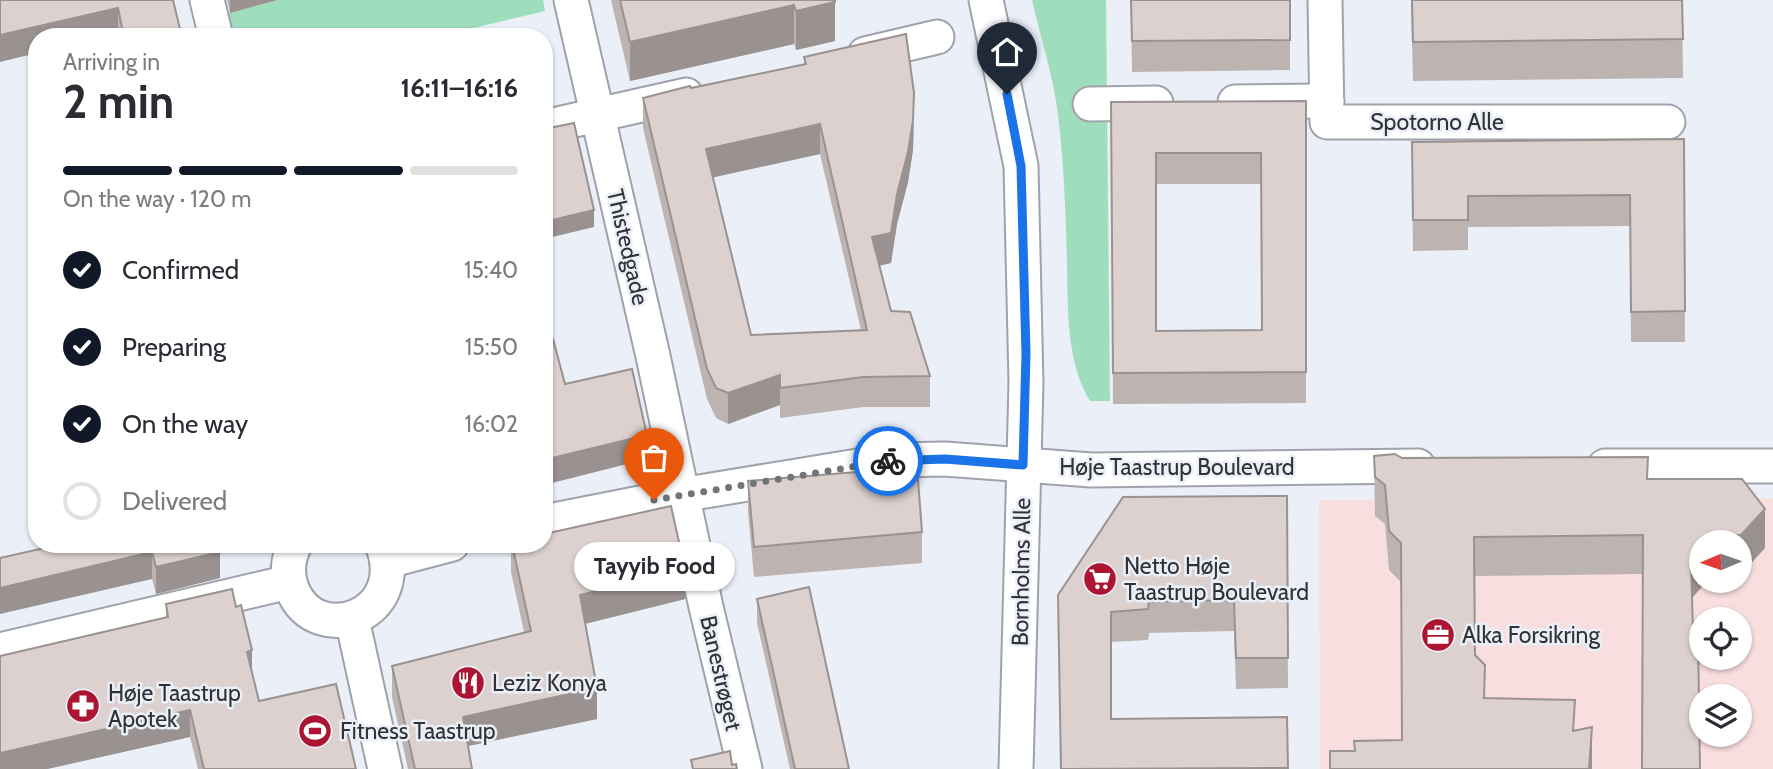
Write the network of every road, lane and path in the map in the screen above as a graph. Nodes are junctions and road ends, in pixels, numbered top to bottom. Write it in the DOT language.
graph roads {
  1 [pos="207,0"];
  2 [pos="571,0"];
  3 [pos="986,0"];
  4 [pos="1325,0"];
  5 [pos="214,28"];
  6 [pos="937,37"];
  7 [pos="837,60"];
  8 [pos="719,88"];
  9 [pos="1327,100"];
  10 [pos="1090,104"];
  11 [pos="598,116"];
  12 [pos="1668,122"];
  13 [pos="553,125"];
  14 [pos="1023,465"];
  15 [pos="1454,466"];
  16 [pos="1579,466"];
  17 [pos="1773,466"];
  18 [pos="681,495"];
  19 [pos="553,520"];
  20 [pos="292,553"];
  21 [pos="385,553"];
  22 [pos="289,582"];
  23 [pos="352,619"];
  24 [pos="13,647"];
  25 [pos="385,769"];
  26 [pos="745,769"];
  27 [pos="1016,769"];
  1 -- 5 [label="street"];
  2 -- 11 [label="street, Thistedgade"];
  3 -- 14 [label="street, Bornholms Alle"];
  4 -- 9 [label="street, Spotorno Alle"];
  6 -- 7 [label="street"];
  8 -- 11 [label="street"];
  9 -- 10 [label="street"];
  9 -- 12 [label="street, Spotorno Alle"];
  11 -- 13 [label="street"];
  11 -- 18 [label="street, Thistedgade"];
  14 -- 15 [label="street, Høje Taastrup Boulevard"];
  14 -- 18 [label="street, Høje Taastrup Boulevard"];
  14 -- 27 [label="street, Bornholms Alle"];
  16 -- 17 [label="street"];
  18 -- 19 [label="street, Høje Taastrup Boulevard"];
  18 -- 26 [label="street, Banestrøget"];
  20 -- 22 [label="street"];
  21 -- 23 [label="street"];
  22 -- 23 [label="street"];
  22 -- 24 [label="street"];
  23 -- 25 [label="street"];
}
